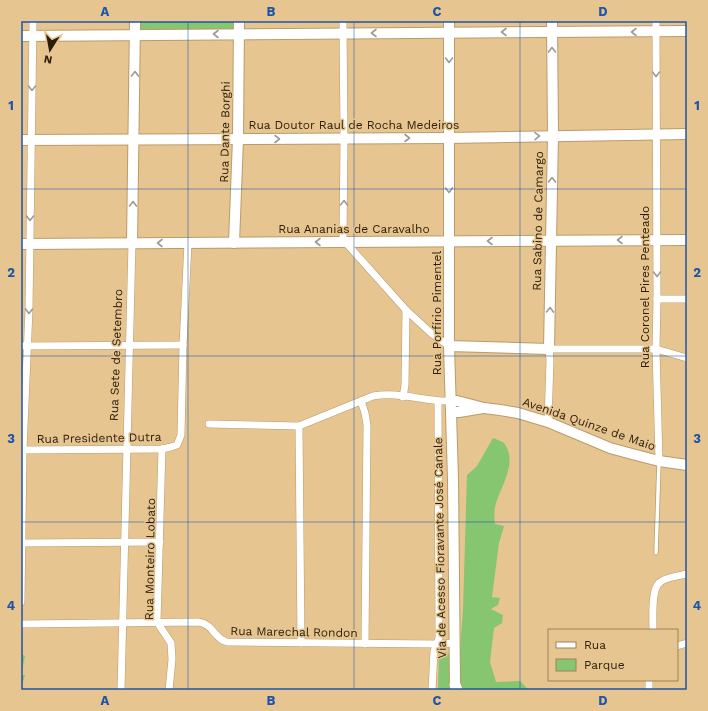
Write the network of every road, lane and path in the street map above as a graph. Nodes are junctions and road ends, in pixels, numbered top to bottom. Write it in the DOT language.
graph roads {
  1 [pos="33,21"];
  2 [pos="135,21"];
  3 [pos="239,21"];
  4 [pos="343,21"];
  5 [pos="448,21"];
  6 [pos="552,21"];
  7 [pos="656,21"];
  8 [pos="687,31"];
  9 [pos="552,32"];
  10 [pos="656,32"];
  11 [pos="449,33"];
  12 [pos="240,34"];
  13 [pos="343,34"];
  14 [pos="135,35"];
  15 [pos="21,36"];
  16 [pos="33,36"];
  17 [pos="656,134"];
  18 [pos="687,134"];
  19 [pos="553,136"];
  20 [pos="344,138"];
  21 [pos="448,138"];
  22 [pos="238,139"];
  23 [pos="21,140"];
  24 [pos="32,140"];
  25 [pos="134,140"];
  26 [pos="551,240"];
  27 [pos="656,240"];
  28 [pos="687,240"];
  29 [pos="449,241"];
  30 [pos="343,242"];
  31 [pos="132,243"];
  32 [pos="188,243"];
  33 [pos="234,243"];
  34 [pos="25,244"];
  35 [pos="21,293"];
  36 [pos="29,293"];
  37 [pos="657,299"];
  38 [pos="687,299"];
  39 [pos="406,310"];
  40 [pos="183,345"];
  41 [pos="24,346"];
  42 [pos="129,346"];
  43 [pos="449,346"];
  44 [pos="549,349"];
  45 [pos="656,349"];
  46 [pos="687,358"];
  47 [pos="403,396"];
  48 [pos="361,401"];
  49 [pos="450,401"];
  50 [pos="438,402"];
  51 [pos="484,408"];
  52 [pos="452,412"];
  53 [pos="548,422"];
  54 [pos="209,424"];
  55 [pos="299,426"];
  56 [pos="162,448"];
  57 [pos="126,449"];
  58 [pos="22,450"];
  59 [pos="659,461"];
  60 [pos="687,465"];
  61 [pos="160,542"];
  62 [pos="21,543"];
  63 [pos="125,543"];
  64 [pos="656,553"];
  65 [pos="687,574"];
  66 [pos="21,602"];
  67 [pos="157,622"];
  68 [pos="123,623"];
  69 [pos="21,624"];
  70 [pos="652,629"];
  71 [pos="301,643"];
  72 [pos="454,643"];
  73 [pos="365,644"];
  74 [pos="436,644"];
  75 [pos="455,688"];
  76 [pos="121,690"];
  77 [pos="169,690"];
  78 [pos="432,690"];
  1 -- 16 [label="street"];
  2 -- 14 [label="street, Rua Sete de Setembro"];
  3 -- 12 [label="street, Rua Dante Borghi"];
  4 -- 13 [label="street"];
  5 -- 11 [label="street, Rua Porfírio Pimentel"];
  6 -- 9 [label="street, Rua Sabino de Camargo"];
  7 -- 10 [label="street, Rua Coronel Pires Penteado"];
  8 -- 10 [label="street"];
  10 -- 9 [label="street, one-way"];
  9 -- 11 [label="street, one-way"];
  19 -- 9 [label="street, Rua Sabino de Camargo, one-way"];
  10 -- 17 [label="street, Rua Coronel Pires Penteado, one-way"];
  11 -- 13 [label="street, one-way"];
  11 -- 21 [label="street, Rua Porfírio Pimentel, one-way"];
  12 -- 13 [label="street"];
  12 -- 14 [label="street, one-way"];
  12 -- 22 [label="street, Rua Dante Borghi"];
  13 -- 20 [label="street"];
  14 -- 16 [label="street"];
  25 -- 14 [label="street, Rua Sete de Setembro, one-way"];
  15 -- 16 [label="street"];
  16 -- 24 [label="street, one-way"];
  17 -- 18 [label="street, Rua Doutor Raul de Rocha Medeiros"];
  17 -- 19 [label="street, Rua Doutor Raul de Rocha Medeiros"];
  17 -- 27 [label="street, Rua Coronel Pires Penteado"];
  21 -- 19 [label="street, Rua Doutor Raul de Rocha Medeiros, one-way"];
  26 -- 19 [label="street, Rua Sabino de Camargo, one-way"];
  20 -- 21 [label="street, Rua Doutor Raul de Rocha Medeiros, one-way"];
  22 -- 20 [label="street, Rua Doutor Raul de Rocha Medeiros, one-way"];
  30 -- 20 [label="street, one-way"];
  21 -- 29 [label="street, Rua Porfírio Pimentel, one-way"];
  22 -- 25 [label="street, Rua Doutor Raul de Rocha Medeiros"];
  22 -- 33 [label="street, Rua Dante Borghi"];
  23 -- 24 [label="street, Rua Doutor Raul de Rocha Medeiros"];
  24 -- 25 [label="street, Rua Doutor Raul de Rocha Medeiros"];
  24 -- 34 [label="street, one-way"];
  31 -- 25 [label="street, Rua Sete de Setembro, one-way"];
  27 -- 26 [label="street, Rua Ananias de Caravalho, one-way"];
  26 -- 29 [label="street, Rua Ananias de Caravalho, one-way"];
  44 -- 26 [label="street, Rua Sabino de Camargo, one-way"];
  27 -- 28 [label="street, Rua Ananias de Caravalho"];
  27 -- 37 [label="street, Rua Coronel Pires Penteado, one-way"];
  29 -- 30 [label="street, Rua Ananias de Caravalho"];
  29 -- 43 [label="street, Rua Porfírio Pimentel"];
  30 -- 33 [label="street, Rua Ananias de Caravalho, one-way"];
  30 -- 39 [label="street"];
  32 -- 31 [label="street, Rua Ananias de Caravalho, one-way"];
  31 -- 34 [label="street, Rua Ananias de Caravalho"];
  31 -- 42 [label="street, Rua Sete de Setembro"];
  32 -- 33 [label="street, Rua Ananias de Caravalho"];
  32 -- 40 [label="street"];
  34 -- 36 [label="street"];
  35 -- 36 [label="street"];
  36 -- 41 [label="street, one-way"];
  37 -- 38 [label="street"];
  37 -- 45 [label="street, Rua Coronel Pires Penteado"];
  39 -- 43 [label="street"];
  39 -- 47 [label="street"];
  40 -- 42 [label="street"];
  40 -- 56 [label="street, Rua Presidente Dutra"];
  41 -- 42 [label="street"];
  41 -- 58 [label="street"];
  42 -- 57 [label="street, Rua Sete de Setembro"];
  43 -- 44 [label="street"];
  43 -- 49 [label="street, Rua Porfírio Pimentel"];
  44 -- 45 [label="street"];
  44 -- 53 [label="street, Rua Sabino de Camargo"];
  45 -- 46 [label="street"];
  45 -- 59 [label="street, Rua Coronel Pires Penteado"];
  47 -- 48 [label="street"];
  47 -- 50 [label="street"];
  48 -- 55 [label="street"];
  48 -- 73 [label="street"];
  49 -- 50 [label="street"];
  49 -- 51 [label="street"];
  49 -- 52 [label="street, Rua Porfírio Pimentel"];
  50 -- 74 [label="street"];
  51 -- 52 [label="street"];
  51 -- 53 [label="street, Avenida Quinze de Maio"];
  52 -- 72 [label="street, Via de Acesso Fioravante José Canale"];
  53 -- 59 [label="street, Avenida Quinze de Maio"];
  54 -- 55 [label="street"];
  55 -- 71 [label="street"];
  56 -- 57 [label="street, Rua Presidente Dutra"];
  56 -- 61 [label="street, Rua Monteiro Lobato"];
  57 -- 58 [label="street, Rua Presidente Dutra"];
  57 -- 63 [label="street, Rua Sete de Setembro"];
  58 -- 62 [label="street"];
  59 -- 60 [label="street, Avenida Quinze de Maio"];
  59 -- 64 [label="lane, Rua Coronel Pires Penteado"];
  61 -- 63 [label="street"];
  61 -- 67 [label="street, Rua Monteiro Lobato"];
  62 -- 63 [label="street"];
  62 -- 66 [label="street"];
  63 -- 68 [label="street, Rua Sete de Setembro"];
  65 -- 70 [label="street"];
  67 -- 68 [label="street, Rua Marechal Rondon"];
  67 -- 71 [label="street, Rua Marechal Rondon"];
  67 -- 77 [label="street, Rua Monteiro Lobato"];
  68 -- 69 [label="street, Rua Marechal Rondon"];
  68 -- 76 [label="street, Rua Sete de Setembro"];
  71 -- 73 [label="street, Rua Marechal Rondon"];
  72 -- 74 [label="street, Rua Marechal Rondon"];
  72 -- 75 [label="street, Via de Acesso Fioravante José Canale"];
  73 -- 74 [label="street, Rua Marechal Rondon"];
  74 -- 78 [label="street"];
}
